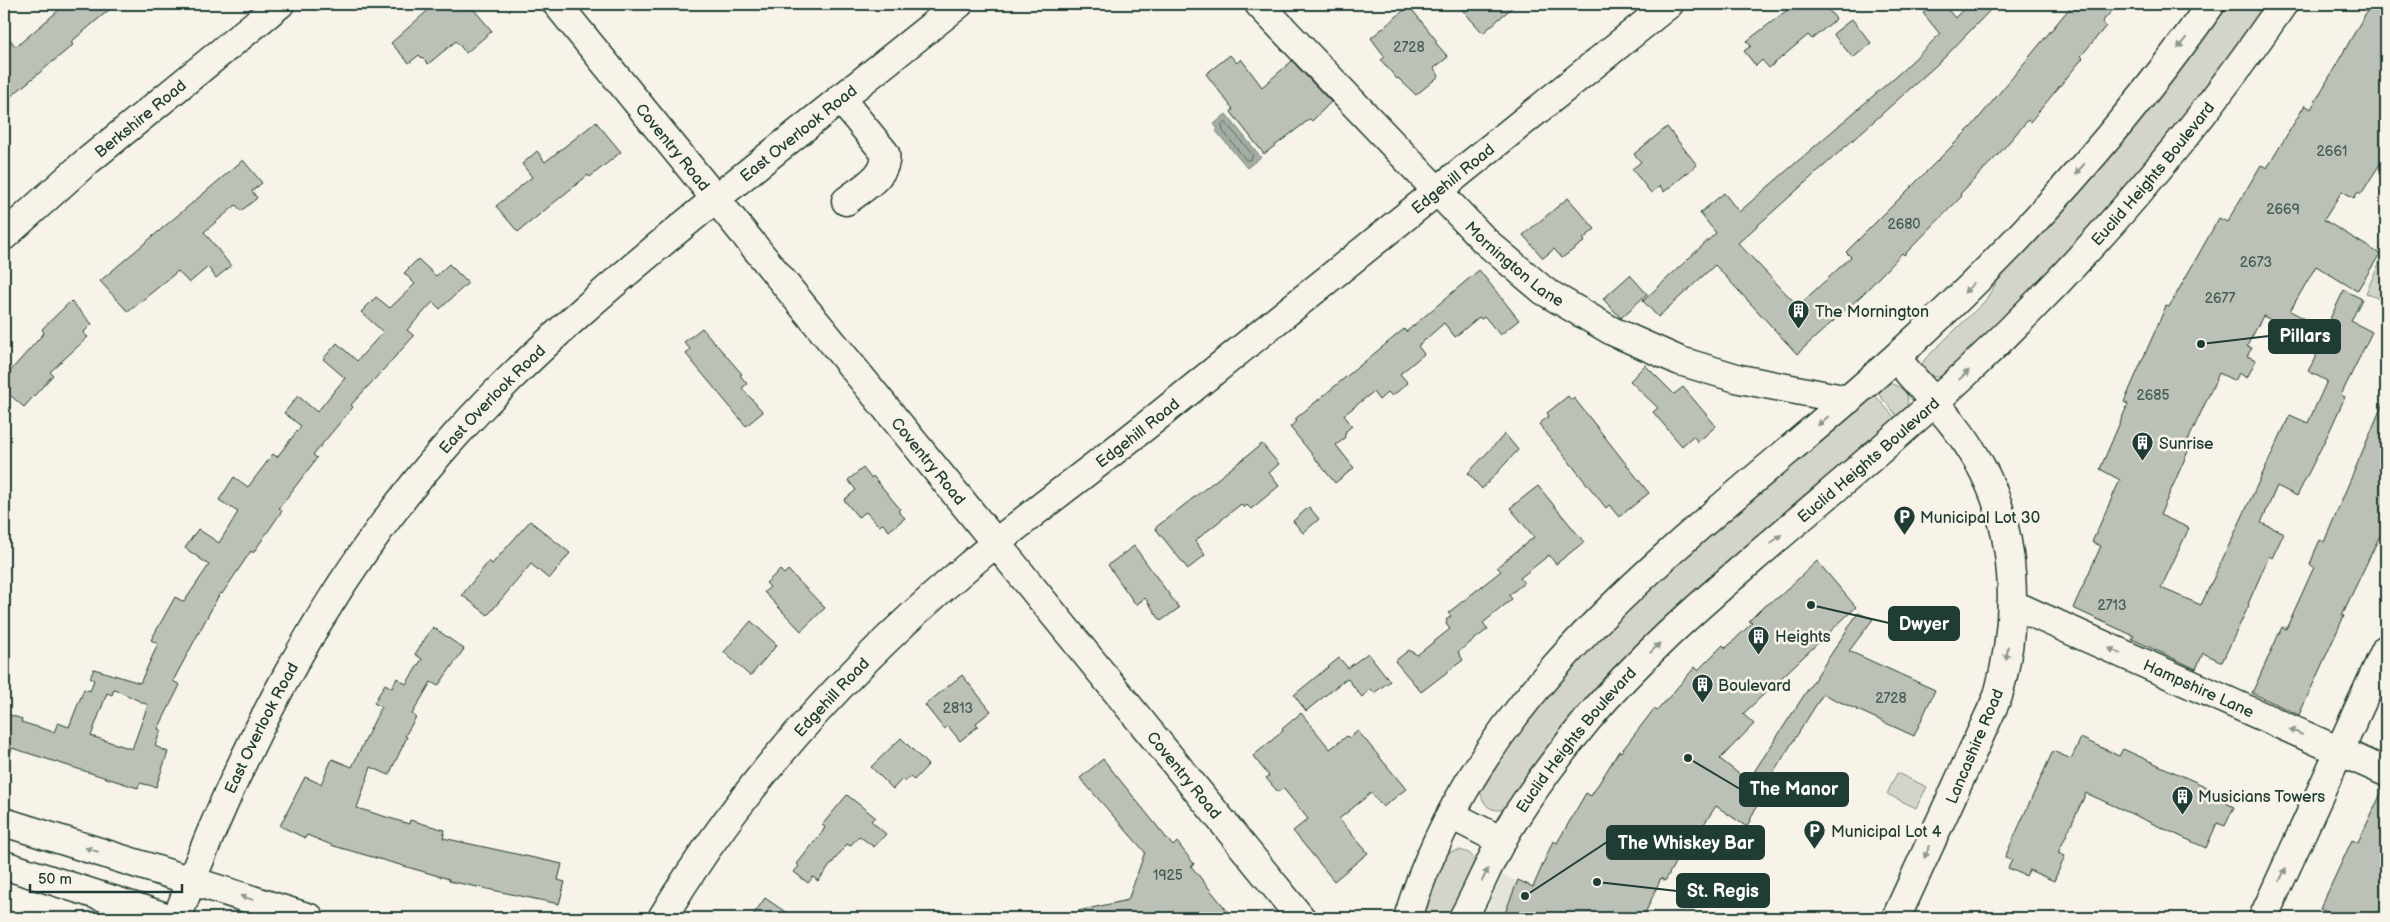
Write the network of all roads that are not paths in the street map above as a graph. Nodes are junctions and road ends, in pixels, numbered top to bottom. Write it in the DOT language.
graph roads {
  1 [pos="280,4"];
  2 [pos="557,4"];
  3 [pos="959,4"];
  4 [pos="1259,4"];
  5 [pos="1669,4"];
  6 [pos="2211,4"];
  7 [pos="2283,4"];
  8 [pos="840,98"];
  9 [pos="1436,191"];
  10 [pos="715,200"];
  11 [pos="846,201"];
  12 [pos="4,236"];
  13 [pos="1896,358"];
  14 [pos="1848,400"];
  15 [pos="1934,403"];
  16 [pos="997,543"];
  17 [pos="2012,604"];
  18 [pos="2386,649"];
  19 [pos="2340,752"];
  20 [pos="2386,772"];
  21 [pos="1451,815"];
  22 [pos="4,822"];
  23 [pos="1502,840"];
  24 [pos="4,865"];
  25 [pos="191,881"];
  26 [pos="169,918"];
  27 [pos="176,918"];
  28 [pos="310,918"];
  29 [pos="662,918"];
  30 [pos="1301,918"];
  31 [pos="1408,918"];
  32 [pos="1463,918"];
  33 [pos="1896,918"];
  34 [pos="2263,918"];
  1 -- 12 [label="street, Berkshire Road"];
  2 -- 10 [label="street, Coventry Road"];
  3 -- 8 [label="street, East Overlook Road"];
  4 -- 9 [label="street, Mornington Lane"];
  5 -- 9 [label="street, Edgehill Road"];
  6 -- 13 [label="street, one-way"];
  15 -- 7 [label="street, Euclid Heights Boulevard, one-way"];
  8 -- 10 [label="street, East Overlook Road"];
  8 -- 11 [label="street"];
  9 -- 14 [label="street, Mornington Lane"];
  9 -- 16 [label="street, Edgehill Road"];
  10 -- 16 [label="street, Coventry Road"];
  10 -- 25 [label="street, East Overlook Road"];
  13 -- 14 [label="street"];
  13 -- 15 [label="street, Lancashire Road"];
  14 -- 21 [label="street, one-way"];
  15 -- 17 [label="street, Lancashire Road"];
  23 -- 15 [label="street, Euclid Heights Boulevard, one-way"];
  16 -- 29 [label="street, Edgehill Road"];
  16 -- 30 [label="street, Coventry Road"];
  19 -- 17 [label="street, Hampshire Lane, one-way"];
  17 -- 33 [label="street, Lancashire Road, one-way"];
  18 -- 19 [label="street"];
  19 -- 20 [label="street, Hampshire Lane"];
  34 -- 19 [label="street, one-way"];
  21 -- 23 [label="street"];
  21 -- 31 [label="street"];
  25 -- 22 [label="street, one-way"];
  32 -- 23 [label="street, Euclid Heights Boulevard, one-way"];
  24 -- 26 [label="street"];
  25 -- 27 [label="street, East Overlook Road"];
  28 -- 25 [label="street, one-way"];
}
